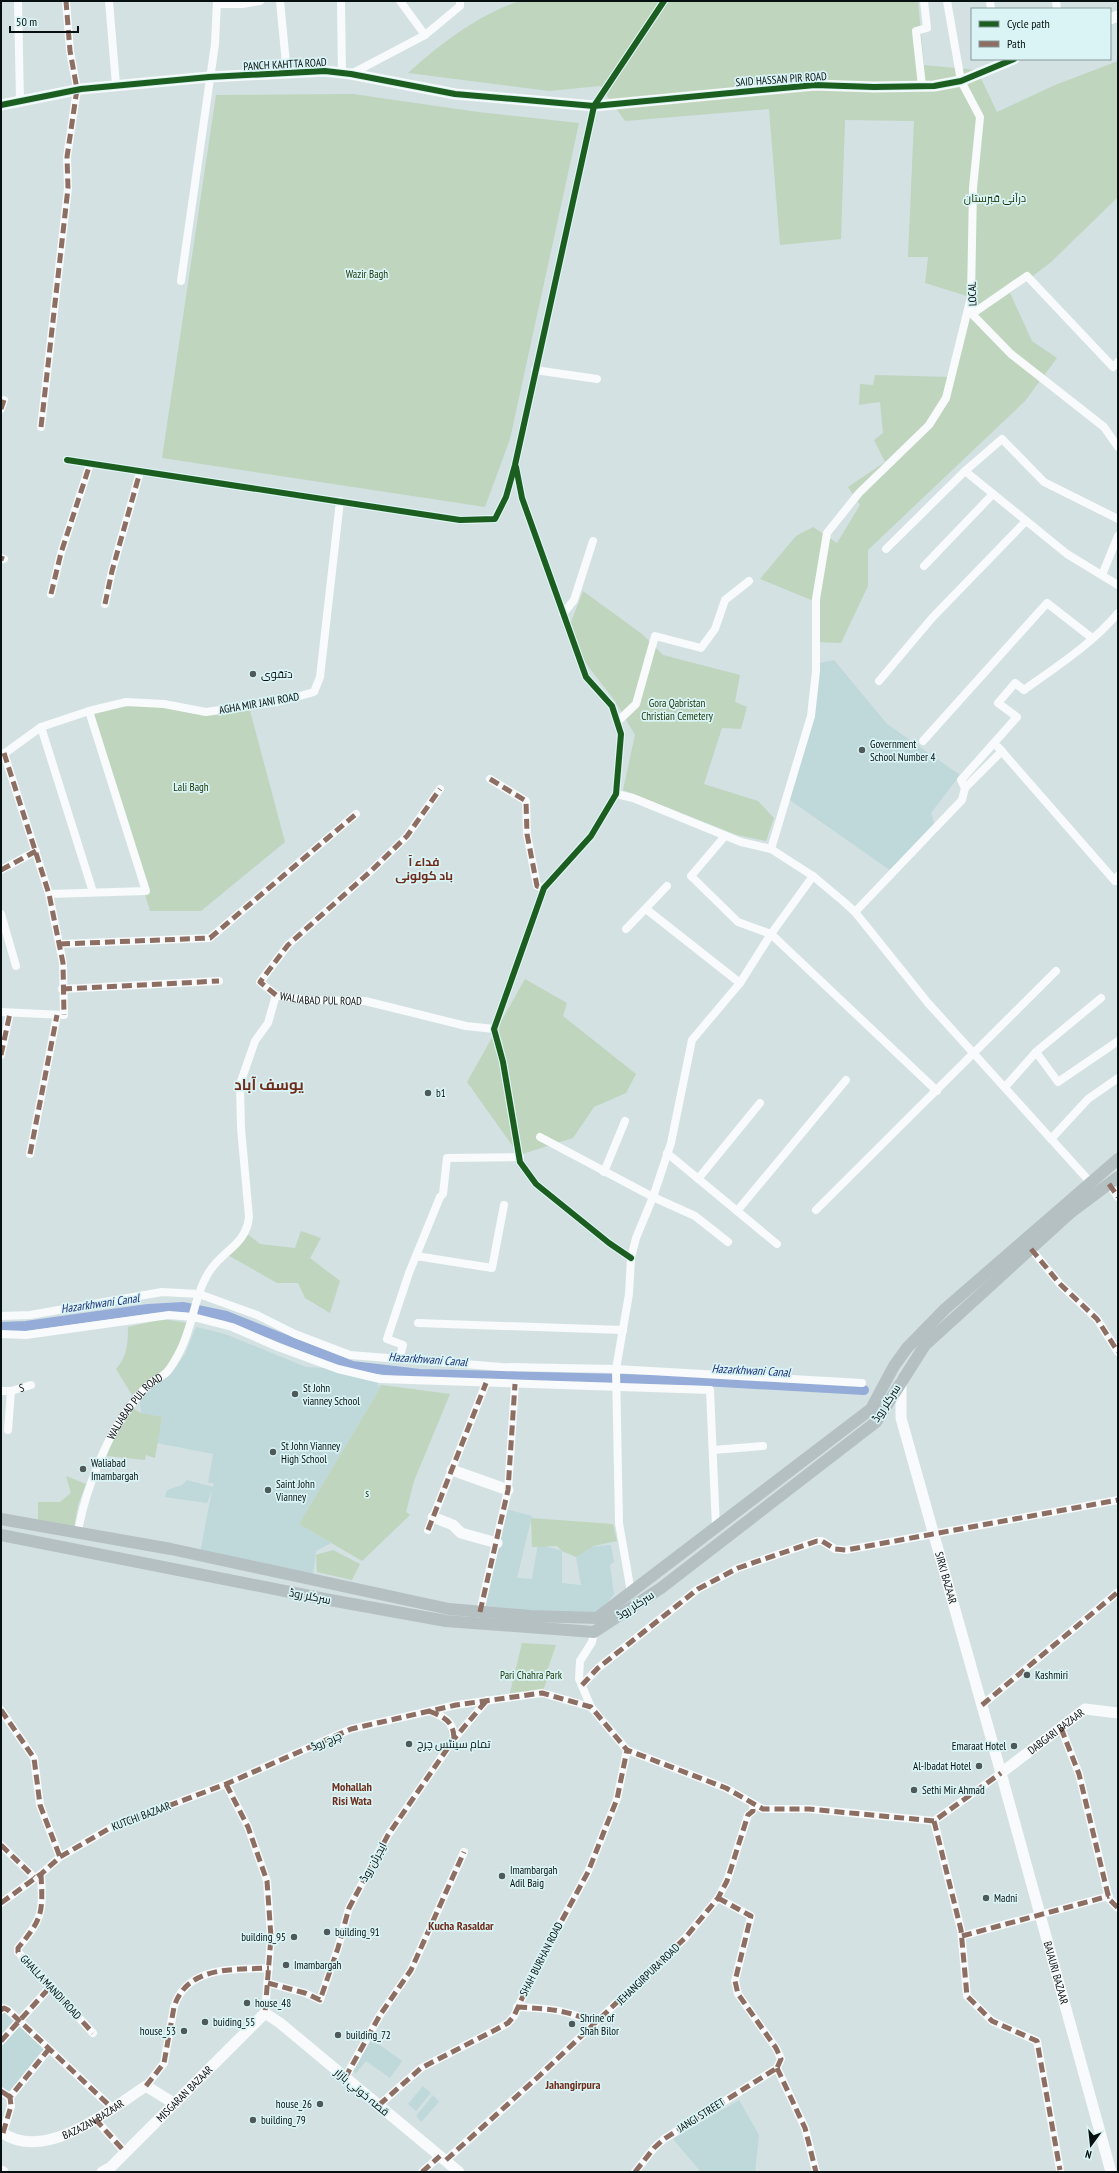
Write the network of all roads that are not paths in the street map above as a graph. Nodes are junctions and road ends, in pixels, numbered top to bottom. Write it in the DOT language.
graph roads {
  1 [pos="18,1"];
  2 [pos="66,1"];
  3 [pos="109,1"];
  4 [pos="260,1"];
  5 [pos="280,1"];
  6 [pos="341,1"];
  7 [pos="400,1"];
  8 [pos="460,1"];
  9 [pos="664,1"];
  10 [pos="924,1"];
  11 [pos="947,1"];
  12 [pos="217,3"];
  13 [pos="425,35"];
  14 [pos="1002,61"];
  15 [pos="347,73"];
  16 [pos="287,74"];
  17 [pos="209,77"];
  18 [pos="961,81"];
  19 [pos="116,85"];
  20 [pos="922,86"];
  21 [pos="77,90"];
  22 [pos="20,101"];
  23 [pos="1,105"];
  24 [pos="594,106"];
  25 [pos="181,281"];
  26 [pos="970,297"];
  27 [pos="972,314"];
  28 [pos="1118,362"];
  29 [pos="535,370"];
  30 [pos="597,380"];
  31 [pos="4,400"];
  32 [pos="1,409"];
  33 [pos="41,427"];
  34 [pos="1118,431"];
  35 [pos="1111,436"];
  36 [pos="1118,447"];
  37 [pos="67,460"];
  38 [pos="90,464"];
  39 [pos="515,465"];
  40 [pos="965,471"];
  41 [pos="140,472"];
  42 [pos="992,495"];
  43 [pos="340,501"];
  44 [pos="1118,519"];
  45 [pos="1025,522"];
  46 [pos="1118,536"];
  47 [pos="593,541"];
  48 [pos="886,549"];
  49 [pos="924,566"];
  50 [pos="1102,575"];
  51 [pos="749,581"];
  52 [pos="1118,585"];
  53 [pos="51,594"];
  54 [pos="105,604"];
  55 [pos="1118,613"];
  56 [pos="562,614"];
  57 [pos="1092,638"];
  58 [pos="879,681"];
  59 [pos="89,711"];
  60 [pos="617,722"];
  61 [pos="41,727"];
  62 [pos="923,741"];
  63 [pos="994,742"];
  64 [pos="1002,751"];
  65 [pos="3,755"];
  66 [pos="490,779"];
  67 [pos="965,788"];
  68 [pos="440,789"];
  69 [pos="616,794"];
  70 [pos="356,814"];
  71 [pos="725,836"];
  72 [pos="771,849"];
  73 [pos="36,851"];
  74 [pos="1,870"];
  75 [pos="813,876"];
  76 [pos="1118,876"];
  77 [pos="667,886"];
  78 [pos="544,888"];
  79 [pos="93,892"];
  80 [pos="49,894"];
  81 [pos="646,908"];
  82 [pos="855,912"];
  83 [pos="1,914"];
  84 [pos="626,929"];
  85 [pos="771,934"];
  86 [pos="4,940"];
  87 [pos="60,944"];
  88 [pos="16,966"];
  89 [pos="1056,971"];
  90 [pos="219,981"];
  91 [pos="740,982"];
  92 [pos="62,989"];
  93 [pos="276,995"];
  94 [pos="1101,998"];
  95 [pos="1,1012"];
  96 [pos="10,1013"];
  97 [pos="57,1015"];
  98 [pos="494,1029"];
  99 [pos="1118,1041"];
  100 [pos="1036,1052"];
  101 [pos="974,1054"];
  102 [pos="1,1055"];
  103 [pos="1118,1078"];
  104 [pos="846,1080"];
  105 [pos="1005,1087"];
  106 [pos="937,1090"];
  107 [pos="760,1103"];
  108 [pos="625,1121"];
  109 [pos="540,1137"];
  110 [pos="1051,1139"];
  111 [pos="667,1153"];
  112 [pos="30,1154"];
  113 [pos="520,1157"];
  114 [pos="1118,1159"];
  115 [pos="604,1172"];
  116 [pos="698,1179"];
  117 [pos="1113,1180"];
  118 [pos="1091,1183"];
  119 [pos="653,1197"];
  120 [pos="1118,1197"];
  121 [pos="504,1205"];
  122 [pos="816,1210"];
  123 [pos="737,1211"];
  124 [pos="728,1242"];
  125 [pos="777,1244"];
  126 [pos="1031,1249"];
  127 [pos="416,1256"];
  128 [pos="631,1258"];
  129 [pos="199,1294"];
  130 [pos="945,1308"];
  131 [pos="1,1316"];
  132 [pos="193,1317"];
  133 [pos="954,1319"];
  134 [pos="418,1323"];
  135 [pos="623,1330"];
  136 [pos="1,1334"];
  137 [pos="1118,1352"];
  138 [pos="399,1359"];
  139 [pos="616,1369"];
  140 [pos="888,1376"];
  141 [pos="901,1381"];
  142 [pos="486,1383"];
  143 [pos="862,1383"];
  144 [pos="32,1384"];
  145 [pos="515,1384"];
  146 [pos="617,1386"];
  147 [pos="1,1391"];
  148 [pos="11,1391"];
  149 [pos="876,1412"];
  150 [pos="8,1430"];
  151 [pos="763,1446"];
  152 [pos="713,1450"];
  153 [pos="452,1470"];
  154 [pos="508,1490"];
  155 [pos="1118,1500"];
  156 [pos="433,1517"];
  157 [pos="1,1519"];
  158 [pos="716,1528"];
  159 [pos="428,1530"];
  160 [pos="78,1532"];
  161 [pos="1,1535"];
  162 [pos="934,1535"];
  163 [pos="497,1543"];
  164 [pos="75,1549"];
  165 [pos="631,1592"];
  166 [pos="1118,1592"];
  167 [pos="480,1612"];
  168 [pos="596,1618"];
  169 [pos="594,1632"];
  170 [pos="582,1685"];
  171 [pos="487,1700"];
  172 [pos="982,1705"];
  173 [pos="591,1707"];
  174 [pos="1,1710"];
  175 [pos="429,1711"];
  176 [pos="1118,1713"];
  177 [pos="1061,1728"];
  178 [pos="454,1739"];
  179 [pos="627,1750"];
  180 [pos="1001,1773"];
  181 [pos="226,1784"];
  182 [pos="753,1805"];
  183 [pos="934,1821"];
  184 [pos="1,1845"];
  185 [pos="464,1852"];
  186 [pos="60,1857"];
  187 [pos="38,1876"];
  188 [pos="1109,1896"];
  189 [pos="718,1898"];
  190 [pos="1,1903"];
  191 [pos="1118,1908"];
  192 [pos="1040,1916"];
  193 [pos="962,1936"];
  194 [pos="269,1968"];
  195 [pos="268,1983"];
  196 [pos="51,1986"];
  197 [pos="517,2007"];
  198 [pos="1,2010"];
  199 [pos="265,2013"];
  200 [pos="18,2021"];
  201 [pos="595,2023"];
  202 [pos="93,2033"];
  203 [pos="1,2041"];
  204 [pos="49,2049"];
  205 [pos="777,2068"];
  206 [pos="345,2078"];
  207 [pos="146,2086"];
  208 [pos="1,2091"];
  209 [pos="10,2097"];
  210 [pos="175,2104"];
  211 [pos="379,2105"];
  212 [pos="112,2108"];
  213 [pos="95,2119"];
  214 [pos="2,2133"];
  215 [pos="125,2152"];
  216 [pos="443,2158"];
  217 [pos="1060,2170"];
  218 [pos="102,2172"];
  219 [pos="422,2172"];
  220 [pos="459,2172"];
  221 [pos="635,2172"];
  222 [pos="816,2172"];
  223 [pos="1111,2172"];
  1 -- 22 [label="street"];
  2 -- 21 [label="street"];
  3 -- 19 [label="street"];
  4 -- 12 [label="street"];
  5 -- 16 [label="street"];
  6 -- 15 [label="street"];
  7 -- 13 [label="street"];
  8 -- 13 [label="street"];
  9 -- 24 [label="street"];
  10 -- 20 [label="street"];
  11 -- 18 [label="street, LOCAL"];
  12 -- 17 [label="street"];
  13 -- 15 [label="street"];
  14 -- 18 [label="street, SAID HASSAN PIR ROAD"];
  15 -- 16 [label="street, PANCH KAHTTA ROAD"];
  15 -- 24 [label="street, PANCH KAHTTA ROAD"];
  16 -- 17 [label="street, PANCH KAHTTA ROAD"];
  17 -- 19 [label="street, PANCH KAHTTA ROAD"];
  17 -- 25 [label="street"];
  18 -- 20 [label="street, SAID HASSAN PIR ROAD"];
  18 -- 26 [label="street, LOCAL"];
  19 -- 21 [label="street, PANCH KAHTTA ROAD"];
  20 -- 24 [label="street, SAID HASSAN PIR ROAD"];
  21 -- 22 [label="street, PANCH KAHTTA ROAD"];
  21 -- 33 [label="street"];
  22 -- 23 [label="street, PANCH KAHTTA ROAD"];
  24 -- 29 [label="street"];
  26 -- 27 [label="street, LOCAL"];
  26 -- 72 [label="street"];
  27 -- 28 [label="street"];
  27 -- 35 [label="street, LOCAL"];
  29 -- 30 [label="street"];
  29 -- 39 [label="street"];
  31 -- 32 [label="street"];
  34 -- 35 [label="street"];
  35 -- 36 [label="street, LOCAL"];
  37 -- 38 [label="street"];
  38 -- 41 [label="street"];
  38 -- 53 [label="street"];
  39 -- 43 [label="street"];
  39 -- 56 [label="street"];
  40 -- 42 [label="street"];
  40 -- 44 [label="street"];
  40 -- 48 [label="street"];
  41 -- 43 [label="street"];
  41 -- 54 [label="street"];
  42 -- 45 [label="street"];
  42 -- 49 [label="street"];
  43 -- 59 [label="street, AGHA MIR JANI ROAD"];
  45 -- 50 [label="street"];
  45 -- 58 [label="street"];
  46 -- 50 [label="street"];
  47 -- 56 [label="street"];
  50 -- 52 [label="street"];
  51 -- 60 [label="street"];
  55 -- 57 [label="street"];
  56 -- 60 [label="street"];
  57 -- 62 [label="street"];
  57 -- 63 [label="street"];
  59 -- 61 [label="street, AGHA MIR JANI ROAD"];
  59 -- 79 [label="street"];
  60 -- 69 [label="street"];
  61 -- 65 [label="street, AGHA MIR JANI ROAD"];
  61 -- 79 [label="street"];
  63 -- 64 [label="street"];
  63 -- 67 [label="street"];
  64 -- 67 [label="street"];
  64 -- 76 [label="street"];
  65 -- 73 [label="street"];
  66 -- 78 [label="street"];
  67 -- 82 [label="street"];
  68 -- 93 [label="street"];
  69 -- 71 [label="street"];
  69 -- 78 [label="street"];
  70 -- 87 [label="street"];
  71 -- 72 [label="street"];
  71 -- 85 [label="street"];
  72 -- 75 [label="street"];
  73 -- 74 [label="street"];
  73 -- 80 [label="street"];
  75 -- 82 [label="street"];
  75 -- 85 [label="street"];
  77 -- 81 [label="street"];
  78 -- 98 [label="street"];
  79 -- 80 [label="street"];
  80 -- 87 [label="street"];
  81 -- 84 [label="street"];
  81 -- 91 [label="street"];
  82 -- 101 [label="street"];
  83 -- 86 [label="street"];
  85 -- 91 [label="street"];
  85 -- 106 [label="street"];
  86 -- 88 [label="street"];
  87 -- 92 [label="street"];
  89 -- 101 [label="street"];
  90 -- 92 [label="street"];
  91 -- 111 [label="street"];
  92 -- 97 [label="street"];
  93 -- 98 [label="street, WALIABAD PUL ROAD"];
  93 -- 129 [label="street, WALIABAD PUL ROAD"];
  94 -- 100 [label="street"];
  95 -- 96 [label="street"];
  96 -- 97 [label="street"];
  96 -- 102 [label="street"];
  97 -- 112 [label="street"];
  98 -- 113 [label="street"];
  99 -- 100 [label="street"];
  100 -- 105 [label="street"];
  101 -- 105 [label="street"];
  101 -- 106 [label="street"];
  103 -- 110 [label="street"];
  104 -- 123 [label="street"];
  105 -- 110 [label="street"];
  106 -- 122 [label="street"];
  107 -- 116 [label="street"];
  108 -- 115 [label="street"];
  109 -- 115 [label="street"];
  110 -- 118 [label="street"];
  111 -- 116 [label="street"];
  111 -- 119 [label="street"];
  113 -- 127 [label="street"];
  113 -- 128 [label="street"];
  114 -- 118 [label="main road"];
  115 -- 119 [label="street"];
  116 -- 123 [label="street"];
  117 -- 120 [label="street"];
  117 -- 126 [label="main road, سرکلر روڈ"];
  118 -- 130 [label="main road"];
  119 -- 124 [label="street"];
  119 -- 128 [label="street"];
  121 -- 127 [label="street"];
  123 -- 125 [label="street"];
  126 -- 133 [label="main road, سرکلر روڈ"];
  126 -- 137 [label="street"];
  127 -- 138 [label="street"];
  128 -- 135 [label="street"];
  129 -- 131 [label="street"];
  129 -- 132 [label="street, WALIABAD PUL ROAD"];
  129 -- 138 [label="street"];
  130 -- 133 [label="main road"];
  130 -- 140 [label="main road"];
  132 -- 136 [label="street"];
  132 -- 142 [label="street"];
  132 -- 160 [label="street, WALIABAD PUL ROAD"];
  133 -- 141 [label="main road, سرکلر روڈ"];
  134 -- 135 [label="street"];
  135 -- 139 [label="street"];
  138 -- 139 [label="street"];
  139 -- 143 [label="street"];
  139 -- 146 [label="street"];
  140 -- 141 [label="main road"];
  140 -- 149 [label="main road"];
  141 -- 149 [label="main road, سرکلر روڈ"];
  141 -- 162 [label="street, SIRKI BAZAAR"];
  142 -- 145 [label="street"];
  142 -- 153 [label="street"];
  144 -- 148 [label="street, S"];
  145 -- 146 [label="street"];
  145 -- 154 [label="street"];
  146 -- 152 [label="street"];
  146 -- 165 [label="street"];
  147 -- 148 [label="street, S"];
  148 -- 150 [label="street, S"];
  149 -- 158 [label="main road"];
  149 -- 169 [label="main road, سرکلر روڈ"];
  151 -- 152 [label="street"];
  152 -- 158 [label="street"];
  153 -- 154 [label="street"];
  153 -- 156 [label="street"];
  154 -- 163 [label="street"];
  155 -- 162 [label="street"];
  156 -- 159 [label="street"];
  156 -- 163 [label="street"];
  157 -- 160 [label="main road"];
  158 -- 165 [label="main road"];
  160 -- 164 [label="main road, WALIABAD PUL ROAD"];
  160 -- 167 [label="main road"];
  161 -- 164 [label="main road, سرکلر روڈ"];
  162 -- 170 [label="street"];
  162 -- 172 [label="street, SIRKI BAZAAR"];
  163 -- 167 [label="street"];
  164 -- 169 [label="main road, سرکلر روڈ"];
  165 -- 168 [label="main road"];
  166 -- 172 [label="street"];
  167 -- 168 [label="main road"];
  168 -- 169 [label="main road"];
  169 -- 170 [label="street"];
  170 -- 173 [label="street"];
  171 -- 173 [label="street, چرچ روڈ"];
  171 -- 175 [label="street, چرچ روڈ"];
  171 -- 178 [label="street"];
  172 -- 180 [label="street, SIRKI BAZAAR"];
  173 -- 179 [label="street"];
  174 -- 186 [label="street"];
  175 -- 178 [label="street"];
  175 -- 181 [label="street, چرچ روڈ"];
  176 -- 177 [label="street, DABGARI BAZAAR"];
  177 -- 180 [label="street, DABGARI BAZAAR"];
  177 -- 188 [label="street"];
  178 -- 195 [label="street, ایجرٹن روڈ"];
  179 -- 182 [label="street"];
  179 -- 197 [label="street, SHAH BURHAN ROAD"];
  180 -- 183 [label="street"];
  180 -- 192 [label="street, BAJAURI BAZAAR"];
  181 -- 186 [label="street, KUTCHI BAZAAR"];
  181 -- 194 [label="street"];
  182 -- 183 [label="street"];
  182 -- 189 [label="street, JEHANGIRPURA ROAD"];
  183 -- 193 [label="street"];
  184 -- 187 [label="street"];
  185 -- 206 [label="street"];
  186 -- 187 [label="street, KUTCHI BAZAAR"];
  187 -- 190 [label="street, KUTCHI BAZAAR"];
  187 -- 196 [label="street, GHALLA MANDI ROAD"];
  188 -- 191 [label="street"];
  188 -- 192 [label="street"];
  189 -- 201 [label="street, JEHANGIRPURA ROAD"];
  189 -- 205 [label="street"];
  192 -- 193 [label="street"];
  192 -- 223 [label="street, BAJAURI BAZAAR"];
  193 -- 217 [label="street"];
  194 -- 195 [label="street"];
  194 -- 207 [label="street"];
  195 -- 199 [label="street"];
  196 -- 200 [label="street"];
  196 -- 202 [label="street, GHALLA MANDI ROAD"];
  197 -- 201 [label="street"];
  197 -- 211 [label="street, SHAH BURHAN ROAD"];
  198 -- 200 [label="street"];
  199 -- 206 [label="street, قصہ خوني بازار"];
  199 -- 210 [label="street, MISGARAN BAZAAR"];
  200 -- 203 [label="street"];
  200 -- 204 [label="street"];
  201 -- 216 [label="street, JEHANGIRPURA ROAD"];
  204 -- 209 [label="street"];
  204 -- 212 [label="street"];
  205 -- 221 [label="street, JANGI STREET"];
  205 -- 222 [label="street"];
  206 -- 211 [label="street, قصہ خوني بازار"];
  207 -- 210 [label="street"];
  207 -- 212 [label="street, BAZAZAN BAZAAR"];
  208 -- 209 [label="street"];
  209 -- 214 [label="street"];
  210 -- 215 [label="street, MISGARAN BAZAAR"];
  211 -- 216 [label="street, قصہ خوني بازار"];
  212 -- 213 [label="street, BAZAZAN BAZAAR"];
  213 -- 214 [label="street, BAZAZAN BAZAAR"];
  213 -- 215 [label="street"];
  215 -- 218 [label="street, MISGARAN BAZAAR"];
  216 -- 219 [label="street, JEHANGIRPURA ROAD"];
  216 -- 220 [label="street, قصہ خوني بازار"];
}
